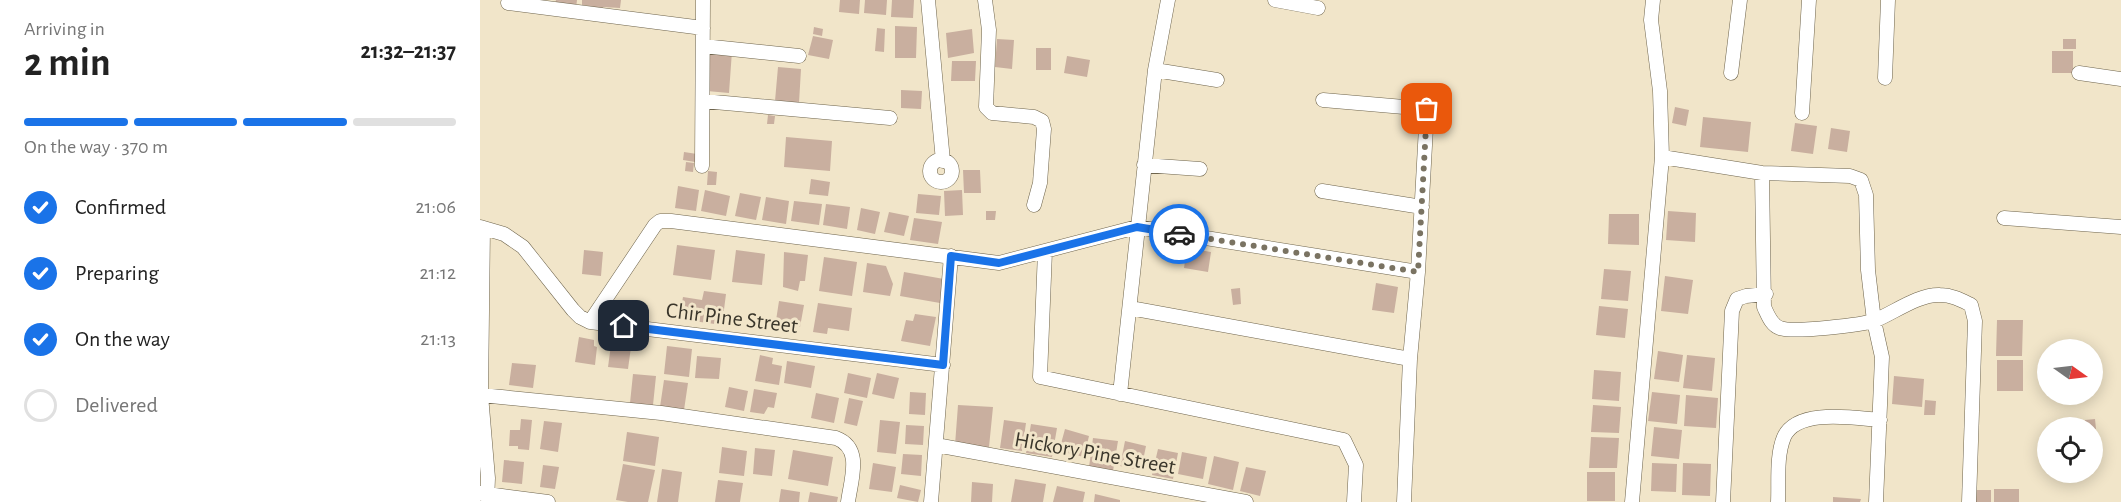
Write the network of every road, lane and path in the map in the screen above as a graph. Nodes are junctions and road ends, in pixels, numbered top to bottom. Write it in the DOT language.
graph roads {
  1 [pos="704,0"];
  2 [pos="928,0"];
  3 [pos="985,0"];
  4 [pos="1168,0"];
  5 [pos="1275,0"];
  6 [pos="1653,0"];
  7 [pos="1740,0"];
  8 [pos="1809,0"];
  9 [pos="1888,0"];
  10 [pos="508,3"];
  11 [pos="1318,8"];
  12 [pos="703,28"];
  13 [pos="703,46"];
  14 [pos="799,56"];
  15 [pos="1155,70"];
  16 [pos="1731,73"];
  17 [pos="2079,73"];
  18 [pos="1885,78"];
  19 [pos="2121,79"];
  20 [pos="1217,80"];
  21 [pos="1323,100"];
  22 [pos="703,101"];
  23 [pos="1802,113"];
  24 [pos="891,118"];
  25 [pos="1662,157"];
  26 [pos="943,161"];
  27 [pos="1144,165"];
  28 [pos="702,166"];
  29 [pos="1200,169"];
  30 [pos="1762,173"];
  31 [pos="1322,191"];
  32 [pos="1034,205"];
  33 [pos="1422,207"];
  34 [pos="2004,218"];
  35 [pos="1137,227"];
  36 [pos="2121,227"];
  37 [pos="482,228"];
  38 [pos="1045,251"];
  39 [pos="951,256"];
  40 [pos="1418,272"];
  41 [pos="1766,294"];
  42 [pos="1130,308"];
  43 [pos="1874,321"];
  44 [pos="590,322"];
  45 [pos="1410,359"];
  46 [pos="943,365"];
  47 [pos="1120,394"];
  48 [pos="481,395"];
  49 [pos="1880,420"];
  50 [pos="936,445"];
  51 [pos="485,496"];
  52 [pos="548,502"];
  53 [pos="848,502"];
  54 [pos="931,502"];
  55 [pos="1246,502"];
  56 [pos="1354,502"];
  57 [pos="1404,502"];
  58 [pos="1632,502"];
  59 [pos="1723,502"];
  60 [pos="1778,502"];
  61 [pos="1876,502"];
  62 [pos="1969,502"];
  1 -- 12 [label="street"];
  2 -- 26 [label="street"];
  3 -- 32 [label="street"];
  4 -- 15 [label="street"];
  5 -- 11 [label="street"];
  6 -- 25 [label="street"];
  7 -- 16 [label="street"];
  8 -- 23 [label="street"];
  9 -- 18 [label="street"];
  10 -- 12 [label="street"];
  12 -- 13 [label="street"];
  13 -- 14 [label="street"];
  13 -- 22 [label="street"];
  15 -- 20 [label="street"];
  15 -- 27 [label="street"];
  17 -- 19 [label="street"];
  21 -- 33 [label="street"];
  22 -- 24 [label="street"];
  22 -- 28 [label="street"];
  25 -- 30 [label="street"];
  25 -- 58 [label="street"];
  27 -- 29 [label="street"];
  27 -- 35 [label="street"];
  30 -- 41 [label="street"];
  30 -- 43 [label="street"];
  31 -- 33 [label="street"];
  33 -- 40 [label="street"];
  34 -- 36 [label="street"];
  35 -- 38 [label="street"];
  35 -- 40 [label="street"];
  35 -- 42 [label="street"];
  37 -- 44 [label="street"];
  37 -- 48 [label="street"];
  38 -- 39 [label="street"];
  38 -- 47 [label="street"];
  39 -- 44 [label="street"];
  39 -- 46 [label="street"];
  40 -- 45 [label="street"];
  41 -- 43 [label="street"];
  41 -- 59 [label="street"];
  42 -- 45 [label="street"];
  42 -- 47 [label="street"];
  43 -- 49 [label="street"];
  43 -- 62 [label="street"];
  44 -- 46 [label="street, Chir Pine Street"];
  45 -- 57 [label="street"];
  46 -- 50 [label="street"];
  47 -- 56 [label="street"];
  48 -- 51 [label="street"];
  48 -- 53 [label="street"];
  49 -- 60 [label="street"];
  49 -- 61 [label="street"];
  50 -- 54 [label="street"];
  50 -- 55 [label="street, Hickory Pine Street"];
  51 -- 52 [label="street"];
}
